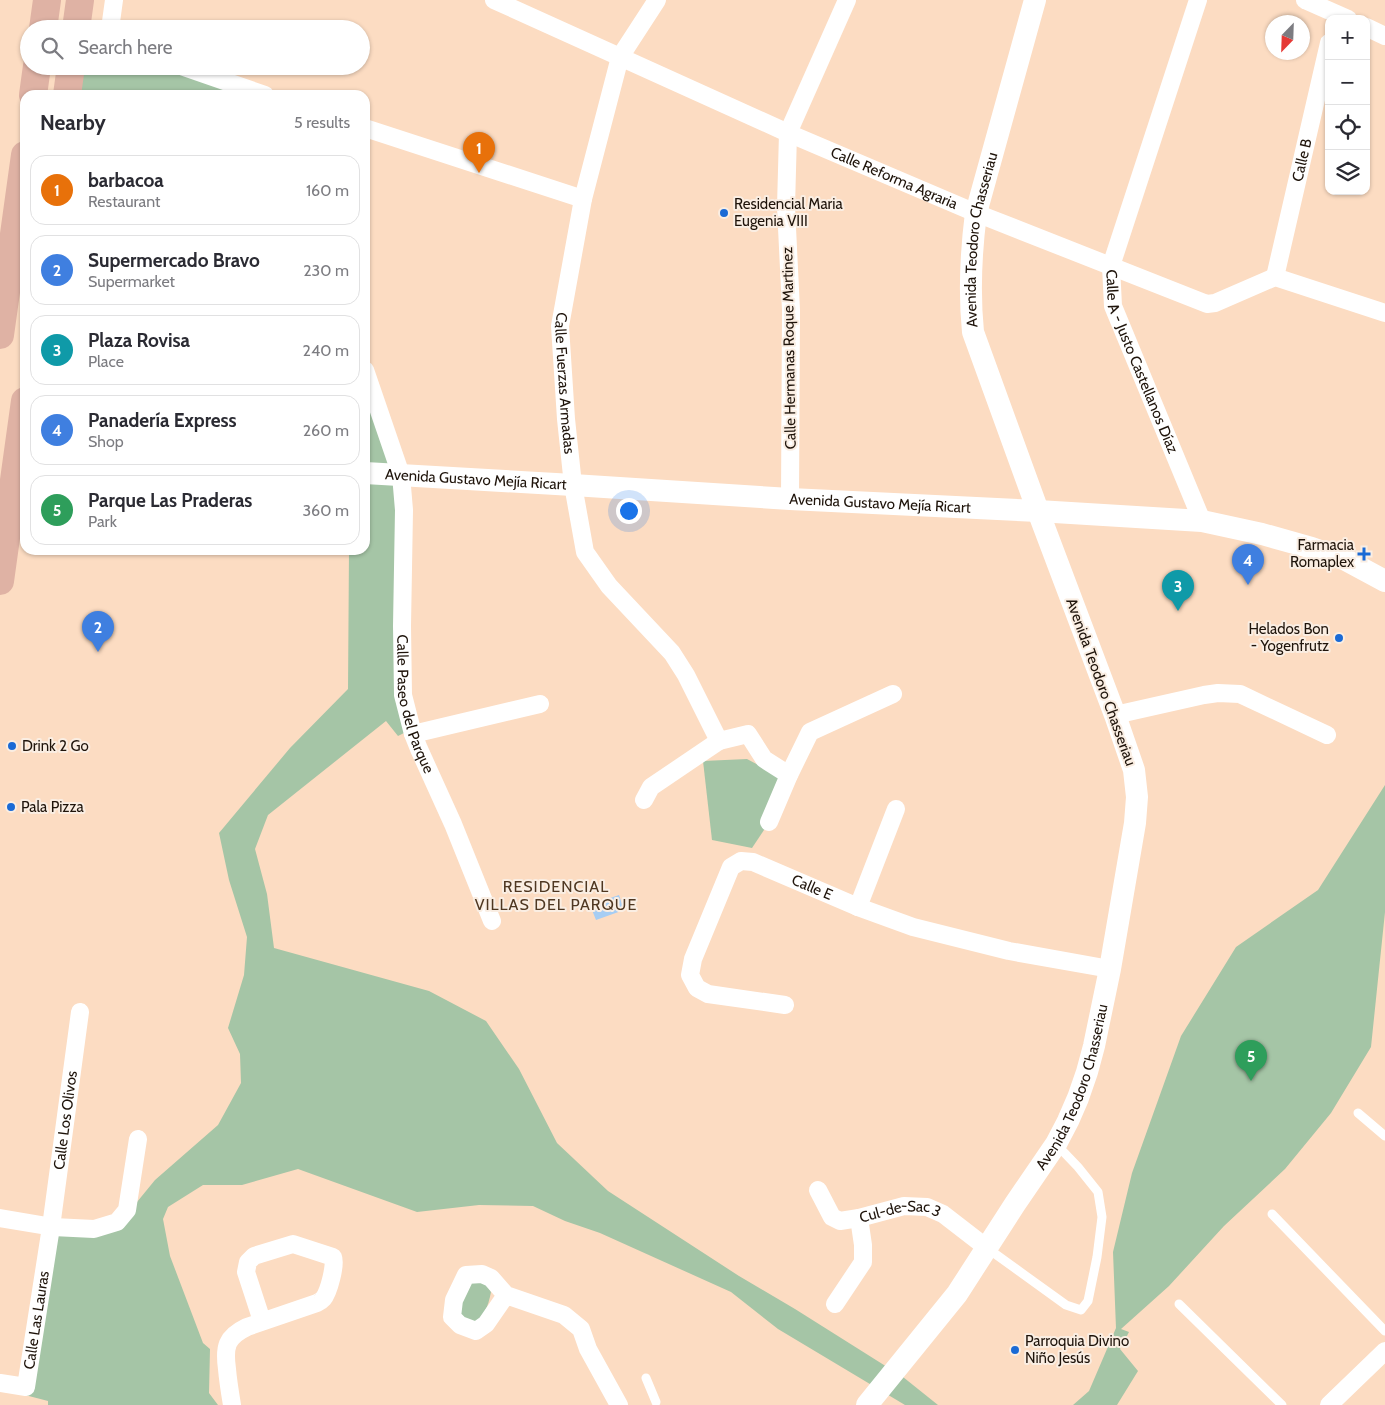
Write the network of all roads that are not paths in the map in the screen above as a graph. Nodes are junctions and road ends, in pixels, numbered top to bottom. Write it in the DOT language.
graph roads {
  1 [pos="46,0"];
  2 [pos="80,0"];
  3 [pos="114,0"];
  4 [pos="494,0"];
  5 [pos="657,0"];
  6 [pos="847,0"];
  7 [pos="1035,0"];
  8 [pos="1198,0"];
  9 [pos="1304,0"];
  10 [pos="1335,15"];
  11 [pos="43,20"];
  12 [pos="77,20"];
  13 [pos="111,20"];
  14 [pos="1370,29"];
  15 [pos="1385,36"];
  16 [pos="620,57"];
  17 [pos="1325,60"];
  18 [pos="36,75"];
  19 [pos="70,75"];
  20 [pos="207,75"];
  21 [pos="34,90"];
  22 [pos="68,90"];
  23 [pos="251,90"];
  24 [pos="370,130"];
  25 [pos="788,133"];
  26 [pos="20,191"];
  27 [pos="583,199"];
  28 [pos="976,213"];
  29 [pos="1111,266"];
  30 [pos="1275,278"];
  31 [pos="1385,313"];
  32 [pos="0,335"];
  33 [pos="370,385"];
  34 [pos="20,436"];
  35 [pos="370,474"];
  36 [pos="401,475"];
  37 [pos="574,485"];
  38 [pos="12,493"];
  39 [pos="790,500"];
  40 [pos="1038,511"];
  41 [pos="1202,521"];
  42 [pos="1385,581"];
  43 [pos="0,582"];
  44 [pos="893,694"];
  45 [pos="540,704"];
  46 [pos="1115,715"];
  47 [pos="414,734"];
  48 [pos="1327,734"];
  49 [pos="718,741"];
  50 [pos="789,774"];
  51 [pos="644,800"];
  52 [pos="896,808"];
  53 [pos="769,822"];
  54 [pos="858,907"];
  55 [pos="492,921"];
  56 [pos="1110,969"];
  57 [pos="785,1005"];
  58 [pos="80,1012"];
  59 [pos="1358,1113"];
  60 [pos="1385,1136"];
  61 [pos="138,1139"];
  62 [pos="1056,1144"];
  63 [pos="818,1190"];
  64 [pos="1272,1214"];
  65 [pos="0,1218"];
  66 [pos="859,1218"];
  67 [pos="51,1227"];
  68 [pos="987,1248"];
  69 [pos="506,1295"];
  70 [pos="835,1304"];
  71 [pos="1179,1304"];
  72 [pos="262,1321"];
  73 [pos="1385,1331"];
  74 [pos="1385,1351"];
  75 [pos="646,1378"];
  76 [pos="0,1383"];
  77 [pos="656,1402"];
  78 [pos="232,1405"];
  79 [pos="619,1405"];
  80 [pos="867,1405"];
  81 [pos="1282,1405"];
  82 [pos="1329,1405"];
  1 -- 11 [label="main road"];
  2 -- 12 [label="main road"];
  3 -- 13 [label="street"];
  4 -- 16 [label="street, Calle Reforma Agraria"];
  5 -- 16 [label="street, Calle Fuerzas Armadas"];
  6 -- 25 [label="street, Calle Hermanas Roque Martinez"];
  7 -- 28 [label="street, Avenida Teodoro Chasseriau"];
  8 -- 29 [label="street, Calle A - Justo Castellanos Díaz"];
  9 -- 10 [label="street"];
  14 -- 15 [label="street"];
  16 -- 25 [label="street, Calle Reforma Agraria"];
  16 -- 27 [label="street, Calle Fuerzas Armadas"];
  17 -- 30 [label="street, Calle B"];
  18 -- 21 [label="main road"];
  19 -- 22 [label="main road"];
  20 -- 23 [label="street"];
  24 -- 27 [label="street"];
  25 -- 28 [label="street, Calle Reforma Agraria"];
  25 -- 39 [label="street, Calle Hermanas Roque Martinez"];
  26 -- 32 [label="main road"];
  27 -- 37 [label="street, Calle Fuerzas Armadas"];
  28 -- 29 [label="street, Calle Reforma Agraria"];
  28 -- 40 [label="street, Avenida Teodoro Chasseriau"];
  29 -- 30 [label="street, Calle Reforma Agraria"];
  29 -- 41 [label="street, Calle A - Justo Castellanos Díaz"];
  30 -- 31 [label="street"];
  33 -- 36 [label="street, Calle Paseo del Parque"];
  34 -- 38 [label="main road"];
  35 -- 36 [label="street, Avenida Gustavo Mejía Ricart"];
  36 -- 37 [label="street, Avenida Gustavo Mejía Ricart"];
  36 -- 47 [label="street, Calle Paseo del Parque"];
  37 -- 39 [label="street, Avenida Gustavo Mejía Ricart"];
  37 -- 49 [label="street, Calle Fuerzas Armadas"];
  38 -- 43 [label="main road"];
  39 -- 40 [label="street, Avenida Gustavo Mejía Ricart"];
  40 -- 41 [label="street, Avenida Gustavo Mejía Ricart"];
  40 -- 46 [label="street, Avenida Teodoro Chasseriau"];
  41 -- 42 [label="street, Avenida Gustavo Mejía Ricart"];
  44 -- 50 [label="street"];
  45 -- 47 [label="street"];
  46 -- 48 [label="street"];
  46 -- 56 [label="street, Avenida Teodoro Chasseriau"];
  47 -- 55 [label="street, Calle Paseo del Parque"];
  49 -- 50 [label="street"];
  49 -- 51 [label="street"];
  50 -- 53 [label="street"];
  52 -- 54 [label="street"];
  54 -- 56 [label="street, Calle E"];
  54 -- 57 [label="street, Calle E"];
  56 -- 62 [label="street, Avenida Teodoro Chasseriau"];
  58 -- 67 [label="street, Calle Los Olivos"];
  59 -- 60 [label="lane"];
  61 -- 67 [label="street"];
  62 -- 68 [label="street, Avenida Teodoro Chasseriau"];
  62 -- 68 [label="lane"];
  63 -- 66 [label="street, Cul-de-Sac 3"];
  64 -- 73 [label="lane"];
  65 -- 67 [label="street"];
  66 -- 68 [label="street, Cul-de-Sac 3"];
  66 -- 70 [label="street"];
  67 -- 76 [label="street, Calle Las Lauras"];
  68 -- 80 [label="street, Avenida Teodoro Chasseriau"];
  69 -- 79 [label="street"];
  71 -- 81 [label="lane"];
  72 -- 72 [label="street"];
  72 -- 78 [label="street"];
  74 -- 82 [label="street"];
  75 -- 77 [label="lane"];
}
